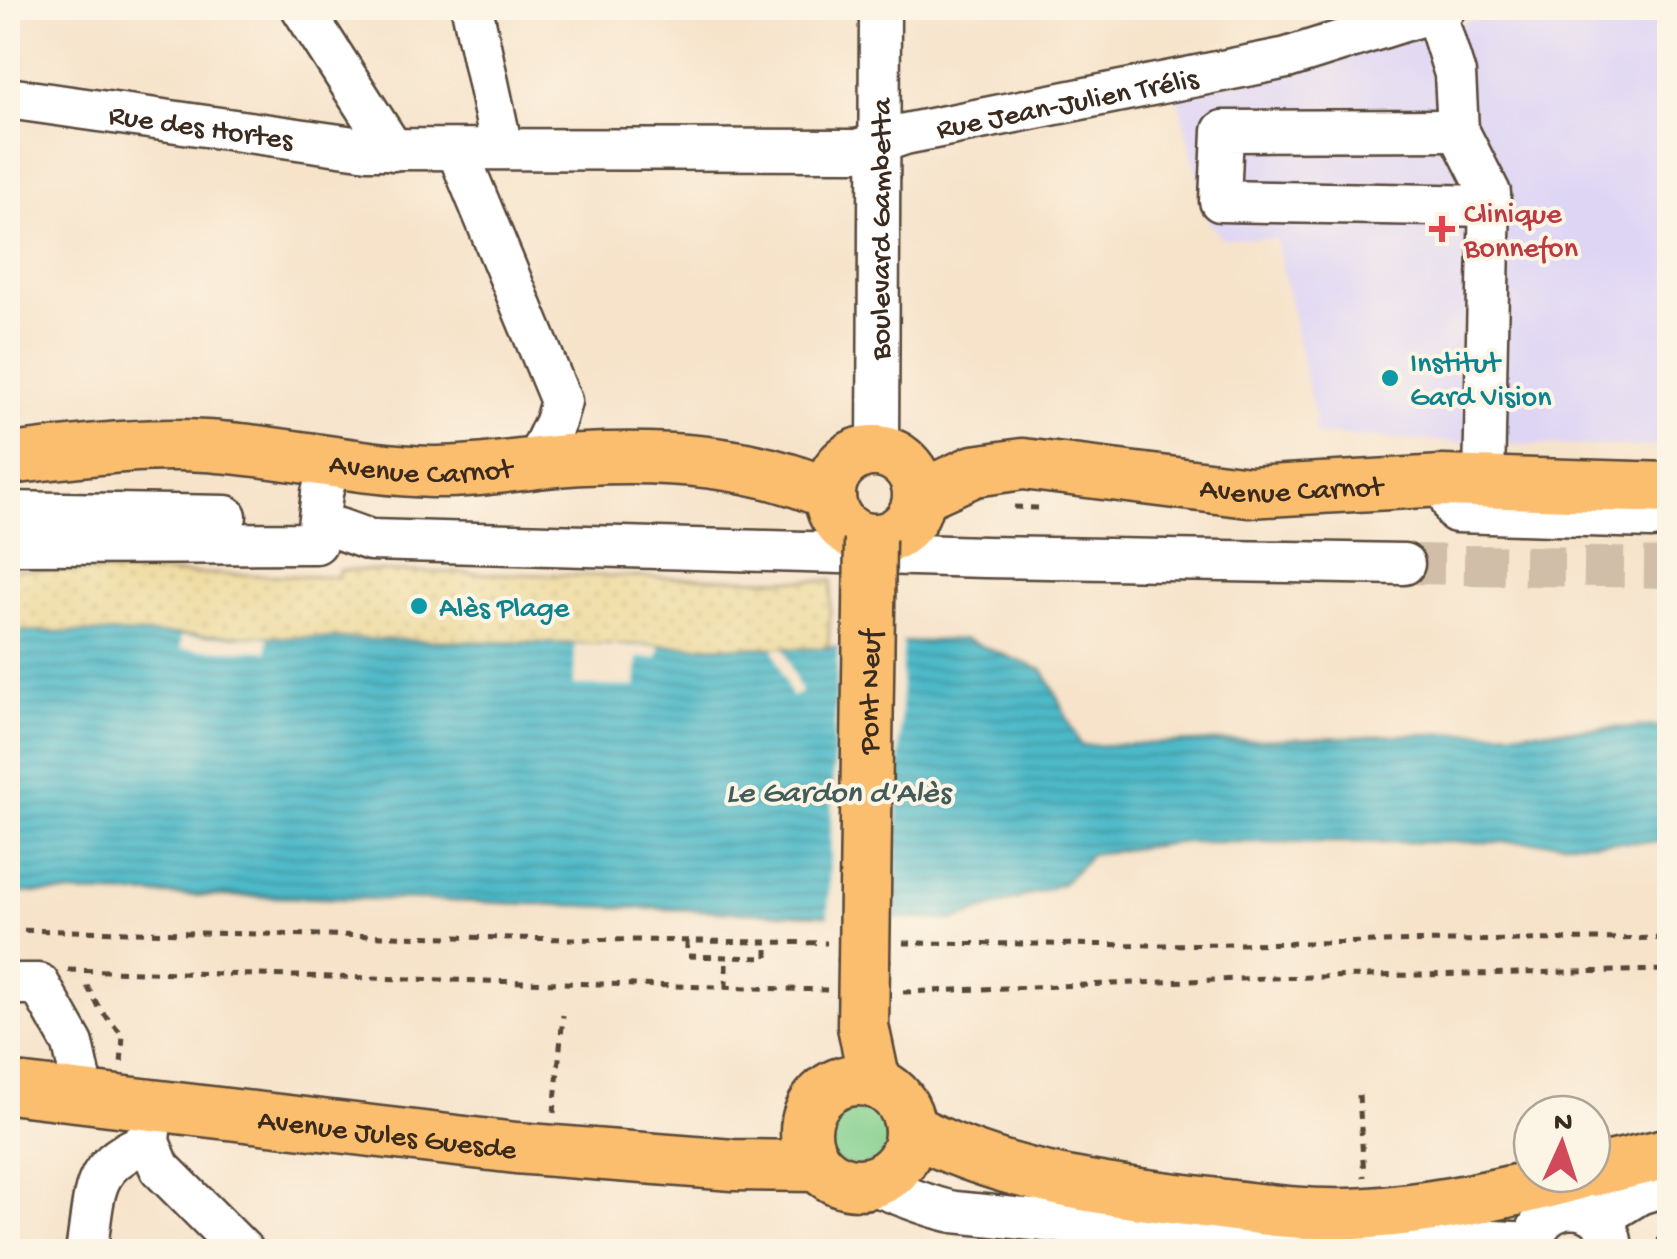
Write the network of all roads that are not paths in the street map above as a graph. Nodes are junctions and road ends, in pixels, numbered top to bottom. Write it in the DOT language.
graph roads {
  1 [pos="302,8"];
  2 [pos="472,8"];
  3 [pos="880,8"];
  4 [pos="1440,10"];
  5 [pos="8,98"];
  6 [pos="1458,130"];
  7 [pos="879,144"];
  8 [pos="502,148"];
  9 [pos="393,150"];
  10 [pos="457,150"];
  11 [pos="1490,206"];
  12 [pos="878,451"];
  13 [pos="8,459"];
  14 [pos="331,460"];
  15 [pos="536,464"];
  16 [pos="1464,481"];
  17 [pos="830,495"];
  18 [pos="919,496"];
  19 [pos="1661,503"];
  20 [pos="8,512"];
  21 [pos="330,524"];
  22 [pos="870,539"];
  23 [pos="8,544"];
  24 [pos="1404,564"];
  25 [pos="8,984"];
  26 [pos="859,1083"];
  27 [pos="8,1088"];
  28 [pos="85,1098"];
  29 [pos="150,1124"];
  30 [pos="1670,1153"];
  31 [pos="798,1154"];
  32 [pos="895,1166"];
  33 [pos="1670,1184"];
  34 [pos="1596,1204"];
  35 [pos="1084,1239"];
  36 [pos="1533,1247"];
  37 [pos="86,1252"];
  38 [pos="244,1252"];
  1 -- 9 [label="street"];
  2 -- 8 [label="street"];
  3 -- 7 [label="street, Boulevard Gambetta"];
  4 -- 6 [label="street"];
  4 -- 7 [label="street, Rue Jean-Julien Trélis"];
  5 -- 9 [label="street, Rue des Hortes"];
  6 -- 11 [label="street"];
  6 -- 11 [label="street"];
  7 -- 8 [label="street, Rue Jean-Julien Trélis"];
  7 -- 12 [label="street, Boulevard Gambetta"];
  8 -- 10 [label="street, Rue Jean-Julien Trélis"];
  9 -- 10 [label="street, Rue des Hortes"];
  10 -- 15 [label="street"];
  11 -- 16 [label="street"];
  12 -- 17 [label="main road"];
  12 -- 18 [label="main road"];
  13 -- 14 [label="main road, Avenue Carnot"];
  14 -- 15 [label="main road, Avenue Carnot"];
  14 -- 21 [label="street"];
  15 -- 17 [label="main road, Avenue Carnot"];
  16 -- 18 [label="main road, Avenue Carnot"];
  16 -- 19 [label="main road, Avenue Carnot"];
  17 -- 22 [label="main road"];
  18 -- 22 [label="main road"];
  20 -- 21 [label="street"];
  21 -- 23 [label="street"];
  21 -- 24 [label="street"];
  22 -- 26 [label="main road, Pont Neuf, bridge"];
  25 -- 28 [label="street"];
  26 -- 31 [label="main road"];
  26 -- 32 [label="main road"];
  27 -- 28 [label="main road, Avenue Jules Guesde"];
  28 -- 29 [label="main road, Avenue Jules Guesde"];
  29 -- 31 [label="main road, Avenue Jules Guesde"];
  29 -- 37 [label="street"];
  29 -- 38 [label="street"];
  30 -- 34 [label="main road"];
  31 -- 32 [label="main road"];
  32 -- 34 [label="main road"];
  32 -- 35 [label="street"];
  33 -- 34 [label="street"];
  34 -- 36 [label="street"];
  35 -- 36 [label="street"];
}
